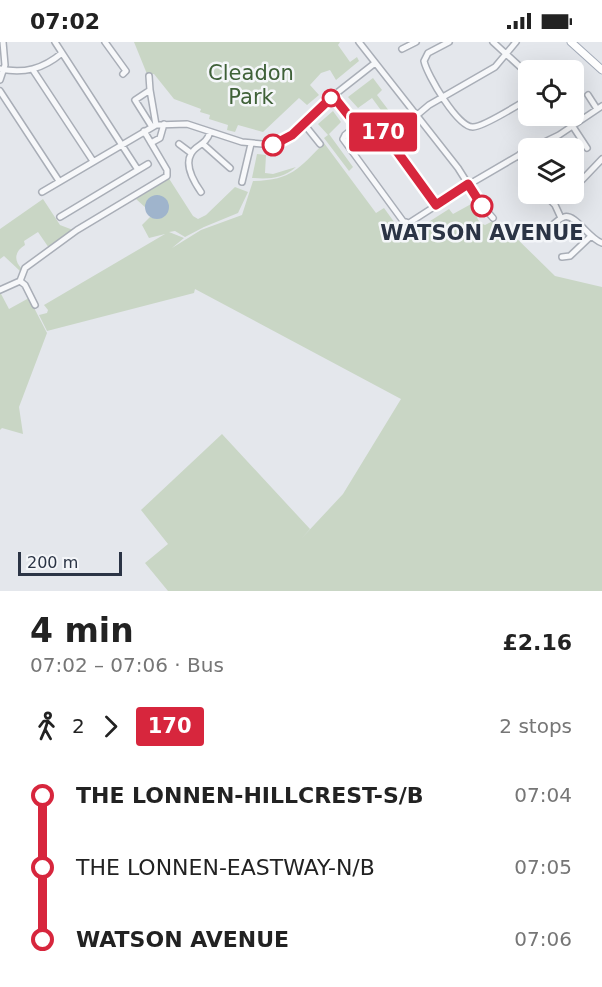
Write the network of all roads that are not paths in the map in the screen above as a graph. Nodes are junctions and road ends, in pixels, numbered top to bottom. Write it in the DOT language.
graph roads {
  1 [pos="3,42"];
  2 [pos="54,42"];
  3 [pos="105,42"];
  4 [pos="360,42"];
  5 [pos="416,42"];
  6 [pos="449,42"];
  7 [pos="493,42"];
  8 [pos="516,42"];
  9 [pos="571,42"];
  10 [pos="402,49"];
  11 [pos="62,53"];
  12 [pos="506,54"];
  13 [pos="375,63"];
  14 [pos="518,65"];
  15 [pos="2,69"];
  16 [pos="33,70"];
  17 [pos="602,70"];
  18 [pos="123,74"];
  19 [pos="149,76"];
  20 [pos="0,80"];
  21 [pos="150,90"];
  22 [pos="0,91"];
  23 [pos="588,95"];
  24 [pos="333,96"];
  25 [pos="442,97"];
  26 [pos="518,105"];
  27 [pos="599,107"];
  28 [pos="416,116"];
  29 [pos="584,117"];
  30 [pos="164,124"];
  31 [pos="304,124"];
  32 [pos="154,126"];
  33 [pos="357,126"];
  34 [pos="571,126"];
  35 [pos="574,126"];
  36 [pos="144,131"];
  37 [pos="210,132"];
  38 [pos="550,138"];
  39 [pos="151,143"];
  40 [pos="122,144"];
  41 [pos="179,144"];
  42 [pos="203,144"];
  43 [pos="251,144"];
  44 [pos="320,144"];
  45 [pos="587,148"];
  46 [pos="191,153"];
  47 [pos="518,155"];
  48 [pos="602,159"];
  49 [pos="93,161"];
  50 [pos="148,164"];
  51 [pos="230,168"];
  52 [pos="138,170"];
  53 [pos="584,178"];
  54 [pos="59,181"];
  55 [pos="243,182"];
  56 [pos="468,184"];
  57 [pos="42,192"];
  58 [pos="201,192"];
  59 [pos="554,204"];
  60 [pos="436,205"];
  61 [pos="60,217"];
  62 [pos="493,218"];
  63 [pos="561,219"];
  64 [pos="525,229"];
  65 [pos="590,237"];
  66 [pos="602,243"];
  67 [pos="562,257"];
  68 [pos="20,281"];
  69 [pos="0,290"];
  70 [pos="35,304"];
  1 -- 15 [label="street"];
  2 -- 11 [label="street"];
  3 -- 18 [label="street"];
  4 -- 13 [label="street"];
  5 -- 10 [label="street"];
  6 -- 25 [label="street"];
  7 -- 12 [label="street"];
  8 -- 12 [label="street"];
  9 -- 17 [label="main road"];
  11 -- 16 [label="street"];
  11 -- 40 [label="street"];
  12 -- 14 [label="street"];
  12 -- 25 [label="street"];
  13 -- 24 [label="street"];
  13 -- 28 [label="street"];
  15 -- 16 [label="street"];
  15 -- 20 [label="street"];
  16 -- 49 [label="street"];
  19 -- 21 [label="street"];
  21 -- 32 [label="street"];
  21 -- 32 [label="street"];
  22 -- 54 [label="street"];
  23 -- 27 [label="street"];
  24 -- 31 [label="street"];
  24 -- 33 [label="street"];
  25 -- 26 [label="street"];
  25 -- 28 [label="street"];
  27 -- 29 [label="street"];
  28 -- 56 [label="street"];
  30 -- 32 [label="street"];
  30 -- 37 [label="street"];
  30 -- 39 [label="street"];
  31 -- 43 [label="street"];
  31 -- 44 [label="street"];
  32 -- 36 [label="street"];
  33 -- 60 [label="street"];
  33 -- 60 [label="street"];
  34 -- 38 [label="street"];
  35 -- 45 [label="street"];
  36 -- 39 [label="street"];
  36 -- 40 [label="street"];
  37 -- 42 [label="street"];
  37 -- 43 [label="street"];
  39 -- 68 [label="street"];
  40 -- 49 [label="street"];
  40 -- 52 [label="street"];
  41 -- 46 [label="street"];
  42 -- 46 [label="street"];
  42 -- 51 [label="street"];
  43 -- 55 [label="street"];
  46 -- 58 [label="street"];
  47 -- 56 [label="street"];
  48 -- 53 [label="street"];
  49 -- 54 [label="street"];
  50 -- 52 [label="street"];
  52 -- 61 [label="street"];
  54 -- 57 [label="street"];
  56 -- 60 [label="street"];
  56 -- 62 [label="street"];
  59 -- 63 [label="street"];
  63 -- 64 [label="street"];
  63 -- 65 [label="street"];
  65 -- 66 [label="street"];
  65 -- 67 [label="street"];
  68 -- 69 [label="street"];
  68 -- 70 [label="street"];
}
